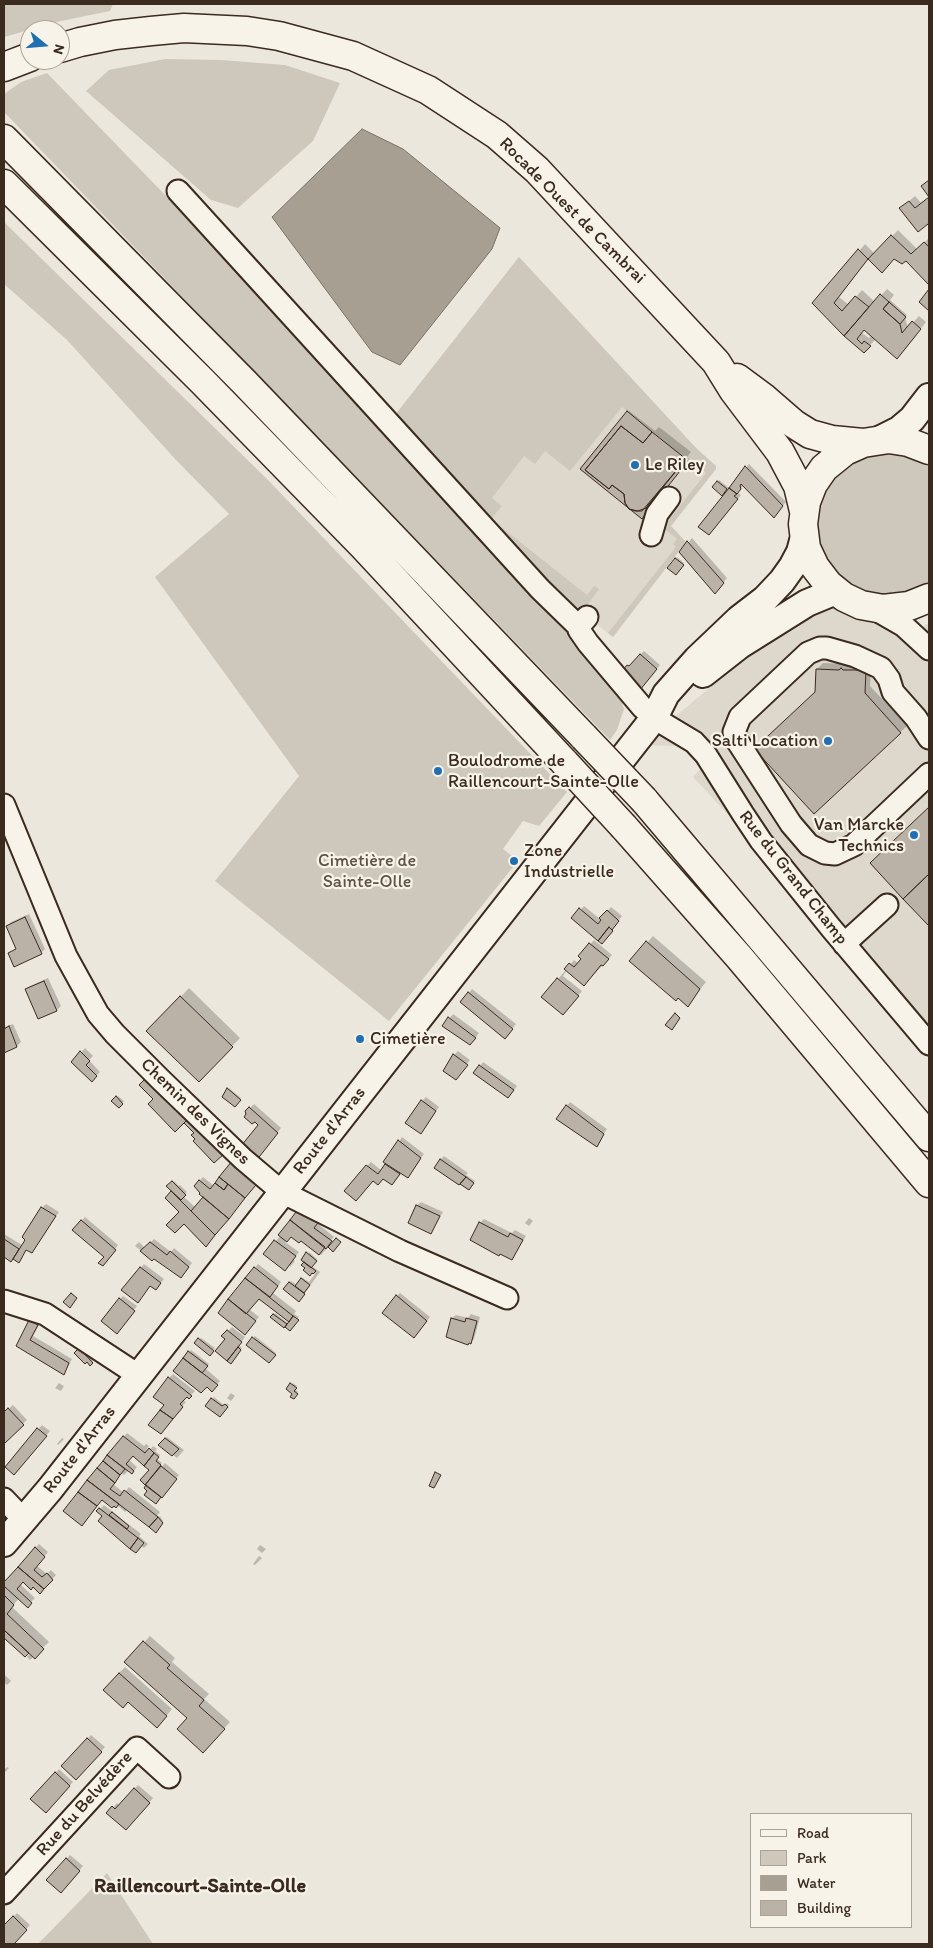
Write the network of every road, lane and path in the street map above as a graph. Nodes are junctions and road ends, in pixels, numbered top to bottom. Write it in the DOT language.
graph roads {
  1 [pos="70,45"];
  2 [pos="20,61"];
  3 [pos="4,67"];
  4 [pos="4,139"];
  5 [pos="4,184"];
  6 [pos="178,191"];
  7 [pos="716,362"];
  8 [pos="929,396"];
  9 [pos="871,441"];
  10 [pos="929,450"];
  11 [pos="669,498"];
  12 [pos="804,524"];
  13 [pos="650,535"];
  14 [pos="836,591"];
  15 [pos="929,598"];
  16 [pos="870,607"];
  17 [pos="929,649"];
  18 [pos="654,718"];
  19 [pos="929,738"];
  20 [pos="929,774"];
  21 [pos="4,805"];
  22 [pos="801,837"];
  23 [pos="772,854"];
  24 [pos="887,906"];
  25 [pos="844,944"];
  26 [pos="929,1044"];
  27 [pos="929,1137"];
  28 [pos="929,1184"];
  29 [pos="282,1192"];
  30 [pos="508,1298"];
  31 [pos="4,1301"];
  32 [pos="138,1375"];
  33 [pos="4,1499"];
  34 [pos="24,1520"];
  35 [pos="4,1543"];
  36 [pos="168,1777"];
  37 [pos="4,1893"];
  1 -- 7 [label="highway, Rocade Ouest de Cambrai"];
  2 -- 3 [label="highway"];
  4 -- 27 [label="highway, bridge"];
  5 -- 28 [label="highway, bridge"];
  6 -- 18 [label="street, Rue du Grand Champ"];
  7 -- 9 [label="highway, Rocade Ouest de Cambrai"];
  7 -- 12 [label="highway, Rocade Ouest de Cambrai"];
  8 -- 9 [label="main road"];
  9 -- 10 [label="highway, Rocade Ouest de Cambrai"];
  9 -- 12 [label="highway"];
  11 -- 13 [label="street"];
  12 -- 14 [label="highway, Rocade Ouest de Cambrai"];
  12 -- 18 [label="main road"];
  14 -- 16 [label="highway, Rocade Ouest de Cambrai"];
  14 -- 18 [label="main road"];
  15 -- 16 [label="highway, Rocade Ouest de Cambrai"];
  16 -- 17 [label="street"];
  18 -- 23 [label="street, Rue du Grand Champ"];
  18 -- 29 [label="main road, Route d'Arras"];
  19 -- 22 [label="street"];
  20 -- 22 [label="street"];
  21 -- 29 [label="street, Chemin des Vignes"];
  22 -- 23 [label="street"];
  23 -- 25 [label="street, Rue du Grand Champ"];
  24 -- 25 [label="street"];
  25 -- 26 [label="street, Rue du Grand Champ"];
  29 -- 30 [label="street, Chemin des Vignes"];
  29 -- 32 [label="main road, Route d'Arras"];
  31 -- 32 [label="street"];
  32 -- 34 [label="main road, Route d'Arras"];
  33 -- 34 [label="street"];
  34 -- 35 [label="main road, Route d'Arras"];
  36 -- 37 [label="street, Rue du Belvédère"];
}
